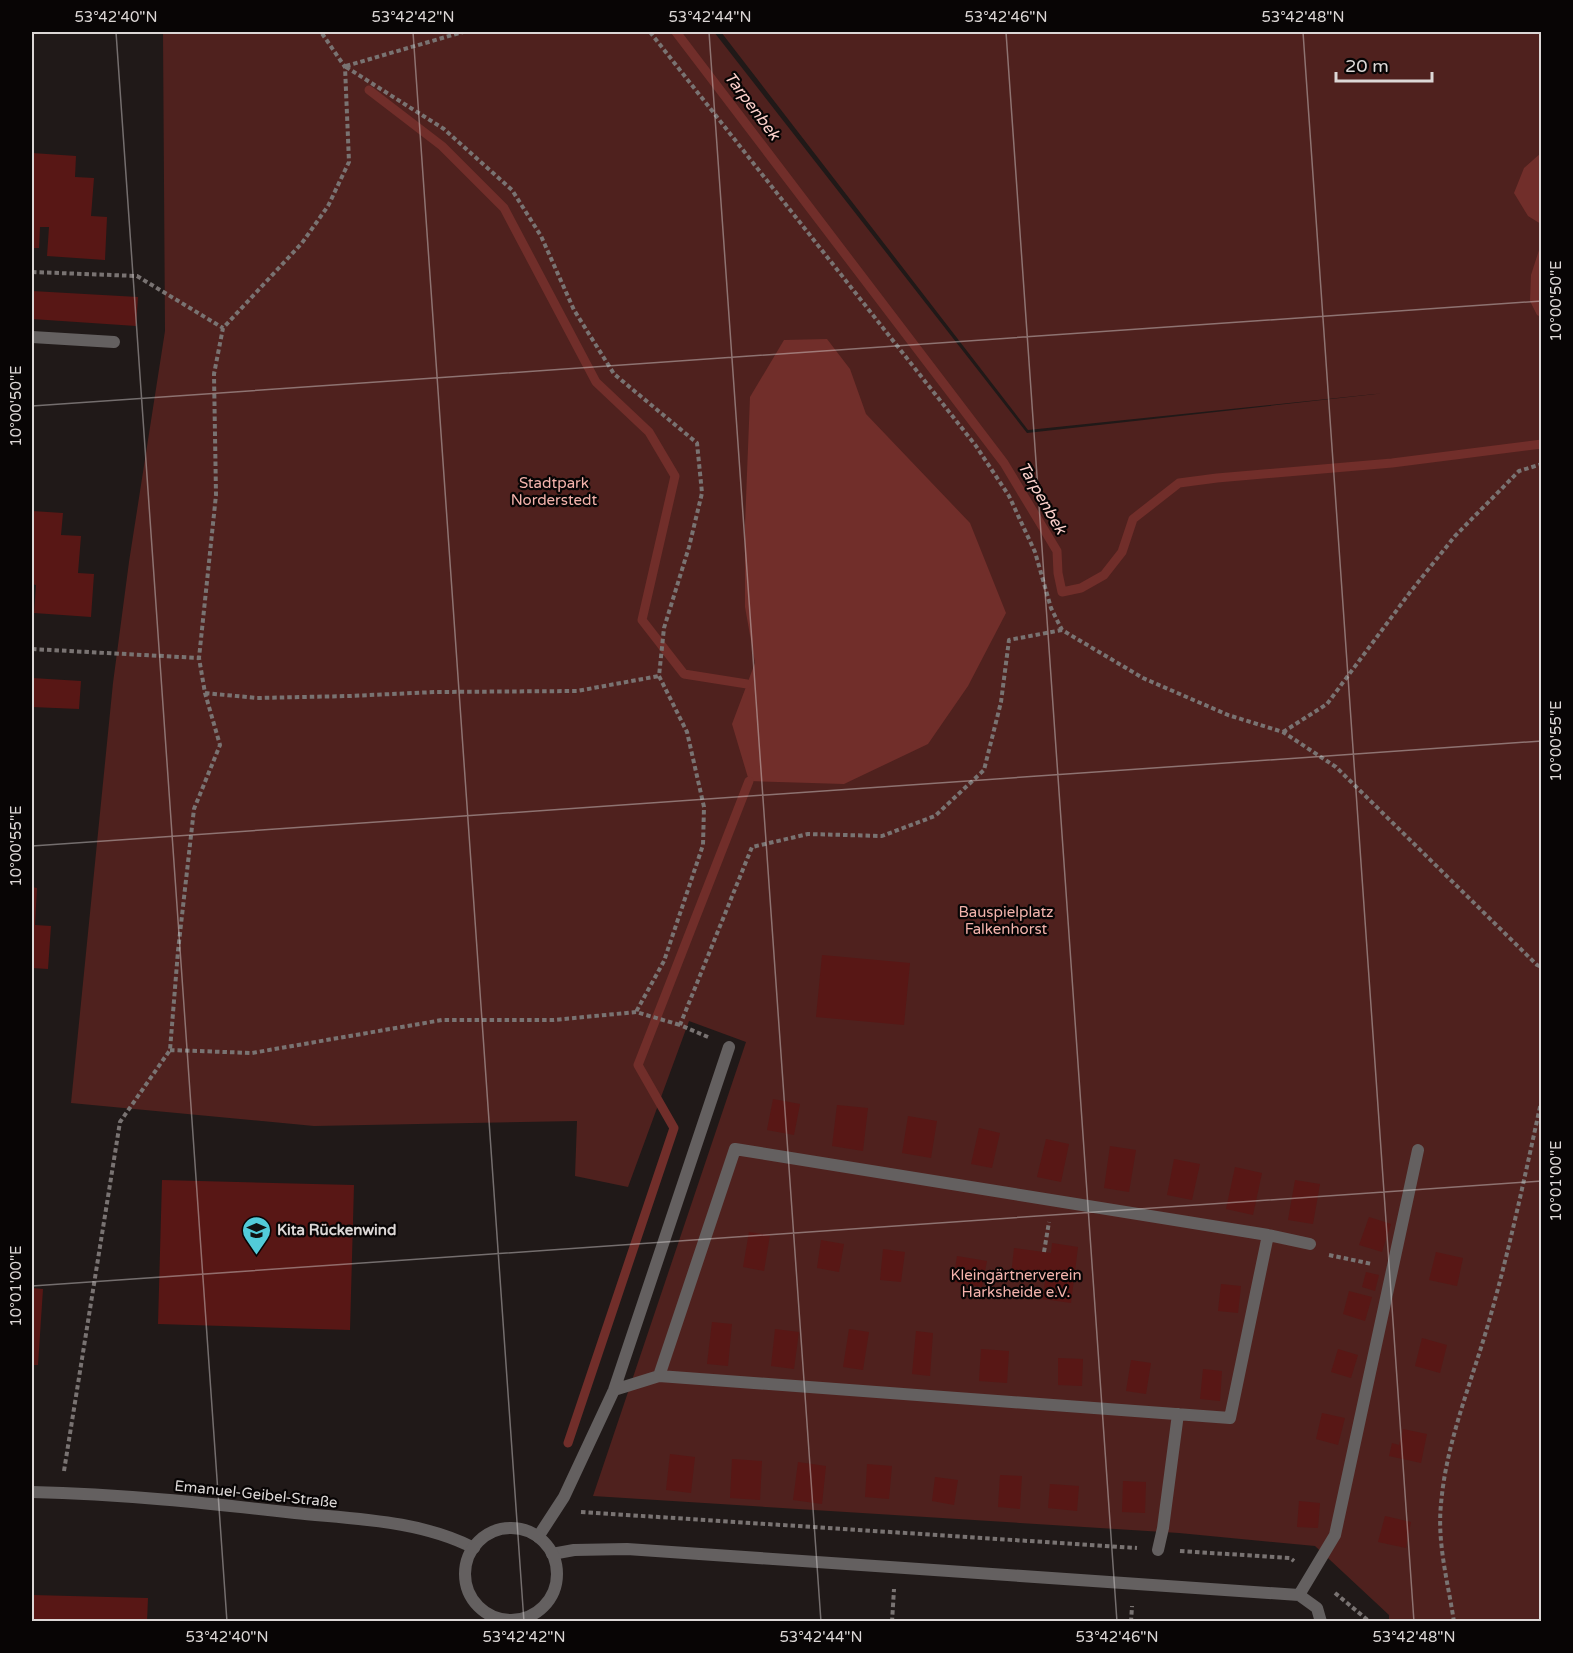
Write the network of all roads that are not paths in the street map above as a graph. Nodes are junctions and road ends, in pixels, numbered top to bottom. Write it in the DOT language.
graph roads {
  1 [pos="32,337"];
  2 [pos="114,342"];
  3 [pos="729,1047"];
  4 [pos="1418,1150"];
  5 [pos="1268,1235"];
  6 [pos="1310,1245"];
  7 [pos="659,1376"];
  8 [pos="614,1390"];
  9 [pos="1178,1414"];
  10 [pos="32,1492"];
  11 [pos="538,1537"];
  12 [pos="474,1548"];
  13 [pos="1158,1550"];
  14 [pos="552,1554"];
  15 [pos="1299,1595"];
  16 [pos="515,1621"];
  17 [pos="1321,1622"];
  1 -- 2 [label="street"];
  3 -- 8 [label="street"];
  4 -- 15 [label="street"];
  5 -- 6 [label="street"];
  5 -- 7 [label="street"];
  5 -- 9 [label="street"];
  7 -- 8 [label="street"];
  7 -- 9 [label="street"];
  8 -- 11 [label="street"];
  9 -- 13 [label="street"];
  10 -- 12 [label="street, Emanuel-Geibel-Straße"];
  11 -- 12 [label="street"];
  11 -- 14 [label="street"];
  12 -- 16 [label="street"];
  14 -- 15 [label="street"];
  14 -- 16 [label="street"];
  15 -- 17 [label="street"];
}
